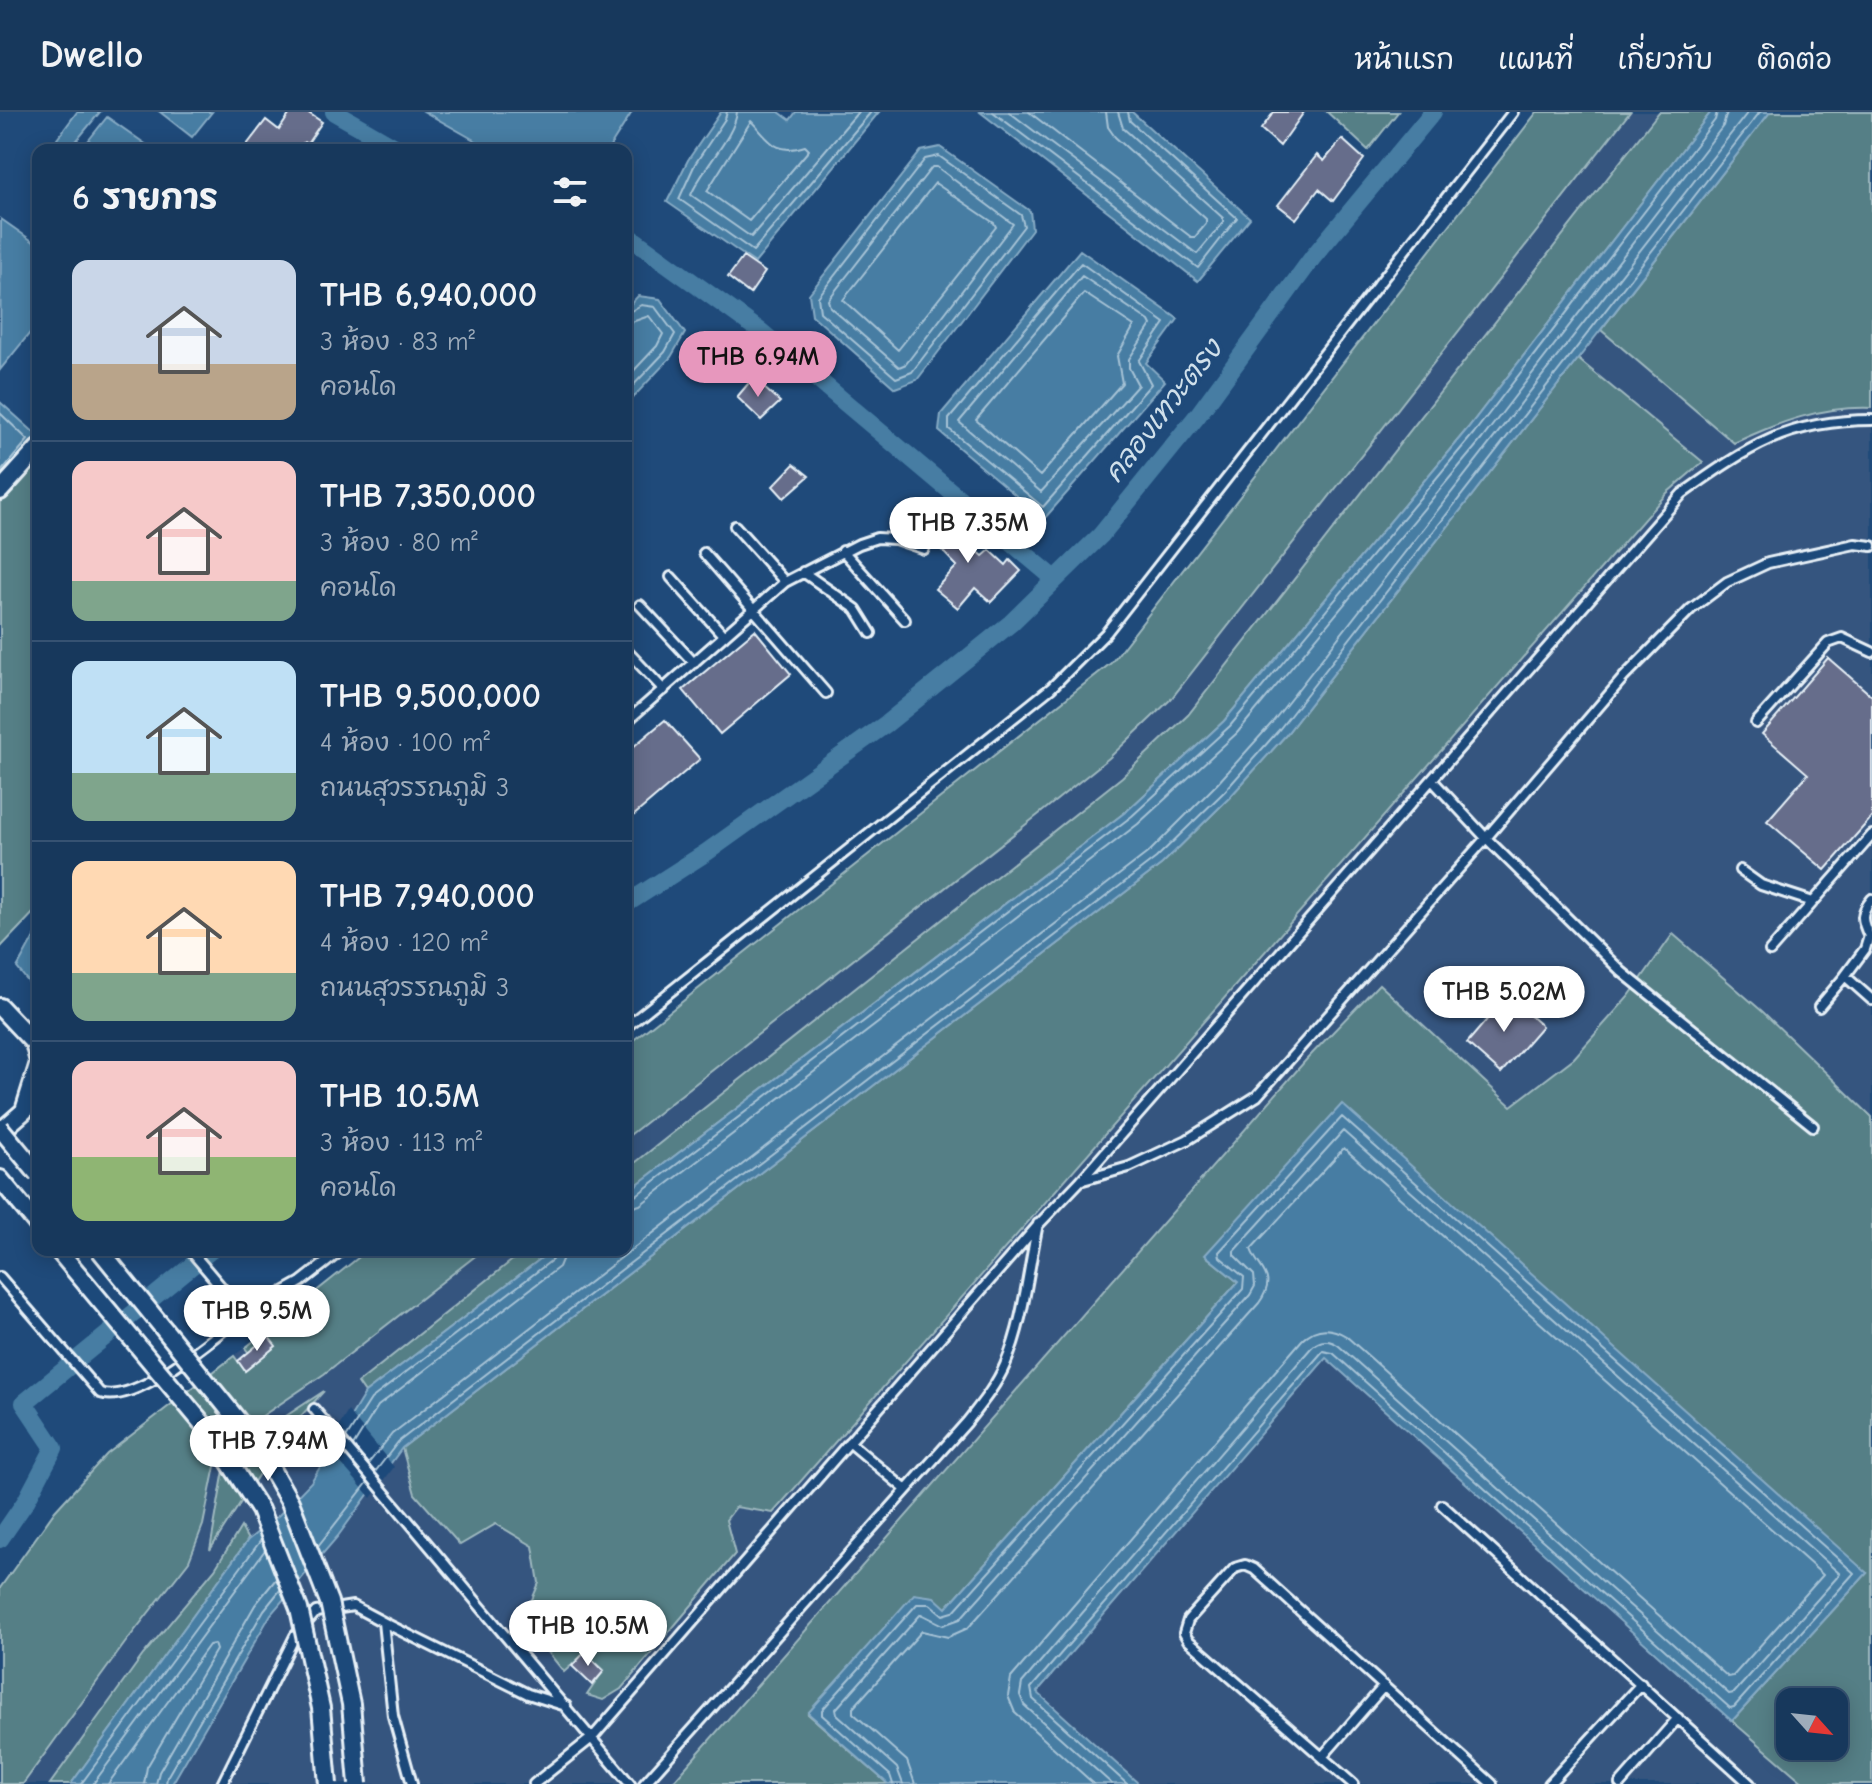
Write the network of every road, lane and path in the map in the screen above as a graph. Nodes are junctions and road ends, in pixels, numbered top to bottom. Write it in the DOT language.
graph roads {
  1 [pos="1513,112"];
  2 [pos="1872,420"];
  3 [pos="32,456"];
  4 [pos="0,491"];
  5 [pos="735,526"];
  6 [pos="1872,546"];
  7 [pos="924,549"];
  8 [pos="843,551"];
  9 [pos="704,553"];
  10 [pos="803,572"];
  11 [pos="671,577"];
  12 [pos="785,582"];
  13 [pos="640,605"];
  14 [pos="754,609"];
  15 [pos="905,620"];
  16 [pos="871,633"];
  17 [pos="724,636"];
  18 [pos="1872,652"];
  19 [pos="632,656"];
  20 [pos="694,663"];
  21 [pos="664,690"];
  22 [pos="826,693"];
  23 [pos="632,714"];
  24 [pos="634,716"];
  25 [pos="1756,723"];
  26 [pos="1432,780"];
  27 [pos="1872,835"];
  28 [pos="1486,838"];
  29 [pos="1740,870"];
  30 [pos="1872,899"];
  31 [pos="1813,902"];
  32 [pos="1770,951"];
  33 [pos="1845,976"];
  34 [pos="1872,1000"];
  35 [pos="0,1007"];
  36 [pos="1819,1007"];
  37 [pos="632,1022"];
  38 [pos="32,1041"];
  39 [pos="32,1093"];
  40 [pos="1813,1126"];
  41 [pos="0,1130"];
  42 [pos="32,1167"];
  43 [pos="0,1179"];
  44 [pos="1081,1180"];
  45 [pos="32,1218"];
  46 [pos="1039,1224"];
  47 [pos="63,1256"];
  48 [pos="105,1256"];
  49 [pos="195,1256"];
  50 [pos="334,1256"];
  51 [pos="0,1277"];
  52 [pos="244,1314"];
  53 [pos="314,1409"];
  54 [pos="849,1442"];
  55 [pos="905,1489"];
  56 [pos="1442,1505"];
  57 [pos="383,1622"];
  58 [pos="1641,1684"];
  59 [pos="1384,1686"];
  60 [pos="566,1706"];
  61 [pos="1678,1718"];
  62 [pos="593,1737"];
  63 [pos="1322,1757"];
  64 [pos="222,1784"];
  65 [pos="328,1784"];
  66 [pos="358,1784"];
  67 [pos="412,1784"];
  68 [pos="534,1784"];
  69 [pos="630,1784"];
  70 [pos="644,1784"];
  71 [pos="1353,1784"];
  72 [pos="1492,1784"];
  73 [pos="1549,1784"];
  74 [pos="1620,1784"];
  75 [pos="1750,1784"];
  1 -- 37 [label="lane"];
  2 -- 26 [label="lane"];
  3 -- 4 [label="street"];
  5 -- 12 [label="lane"];
  6 -- 28 [label="lane"];
  7 -- 8 [label="lane"];
  8 -- 10 [label="lane"];
  8 -- 15 [label="lane"];
  9 -- 14 [label="lane"];
  10 -- 12 [label="lane"];
  10 -- 16 [label="lane"];
  11 -- 17 [label="lane"];
  12 -- 14 [label="lane"];
  13 -- 20 [label="lane"];
  14 -- 17 [label="lane"];
  14 -- 22 [label="lane"];
  17 -- 20 [label="lane"];
  18 -- 25 [label="lane"];
  19 -- 21 [label="lane"];
  20 -- 21 [label="lane"];
  21 -- 24 [label="lane"];
  23 -- 24 [label="lane"];
  26 -- 28 [label="lane"];
  26 -- 44 [label="lane"];
  27 -- 31 [label="lane"];
  28 -- 40 [label="lane"];
  28 -- 44 [label="lane"];
  29 -- 31 [label="lane"];
  30 -- 33 [label="lane"];
  31 -- 32 [label="lane"];
  33 -- 34 [label="lane"];
  33 -- 36 [label="lane"];
  35 -- 38 [label="street"];
  39 -- 41 [label="street"];
  41 -- 42 [label="street, bridge"];
  43 -- 45 [label="street"];
  44 -- 46 [label="lane"];
  46 -- 54 [label="lane"];
  46 -- 55 [label="lane"];
  47 -- 65 [label="street, bridge"];
  48 -- 66 [label="street, bridge"];
  49 -- 52 [label="lane"];
  50 -- 52 [label="lane"];
  51 -- 52 [label="lane"];
  53 -- 60 [label="lane"];
  54 -- 55 [label="lane"];
  54 -- 62 [label="lane"];
  55 -- 70 [label="lane"];
  56 -- 58 [label="lane"];
  57 -- 60 [label="lane"];
  57 -- 64 [label="lane"];
  57 -- 67 [label="lane"];
  58 -- 61 [label="lane"];
  58 -- 73 [label="lane"];
  59 -- 63 [label="lane"];
  59 -- 63 [label="lane"];
  59 -- 72 [label="lane"];
  60 -- 62 [label="lane"];
  61 -- 74 [label="lane"];
  61 -- 75 [label="lane"];
  62 -- 68 [label="lane"];
  62 -- 69 [label="lane"];
  63 -- 71 [label="lane"];
}
